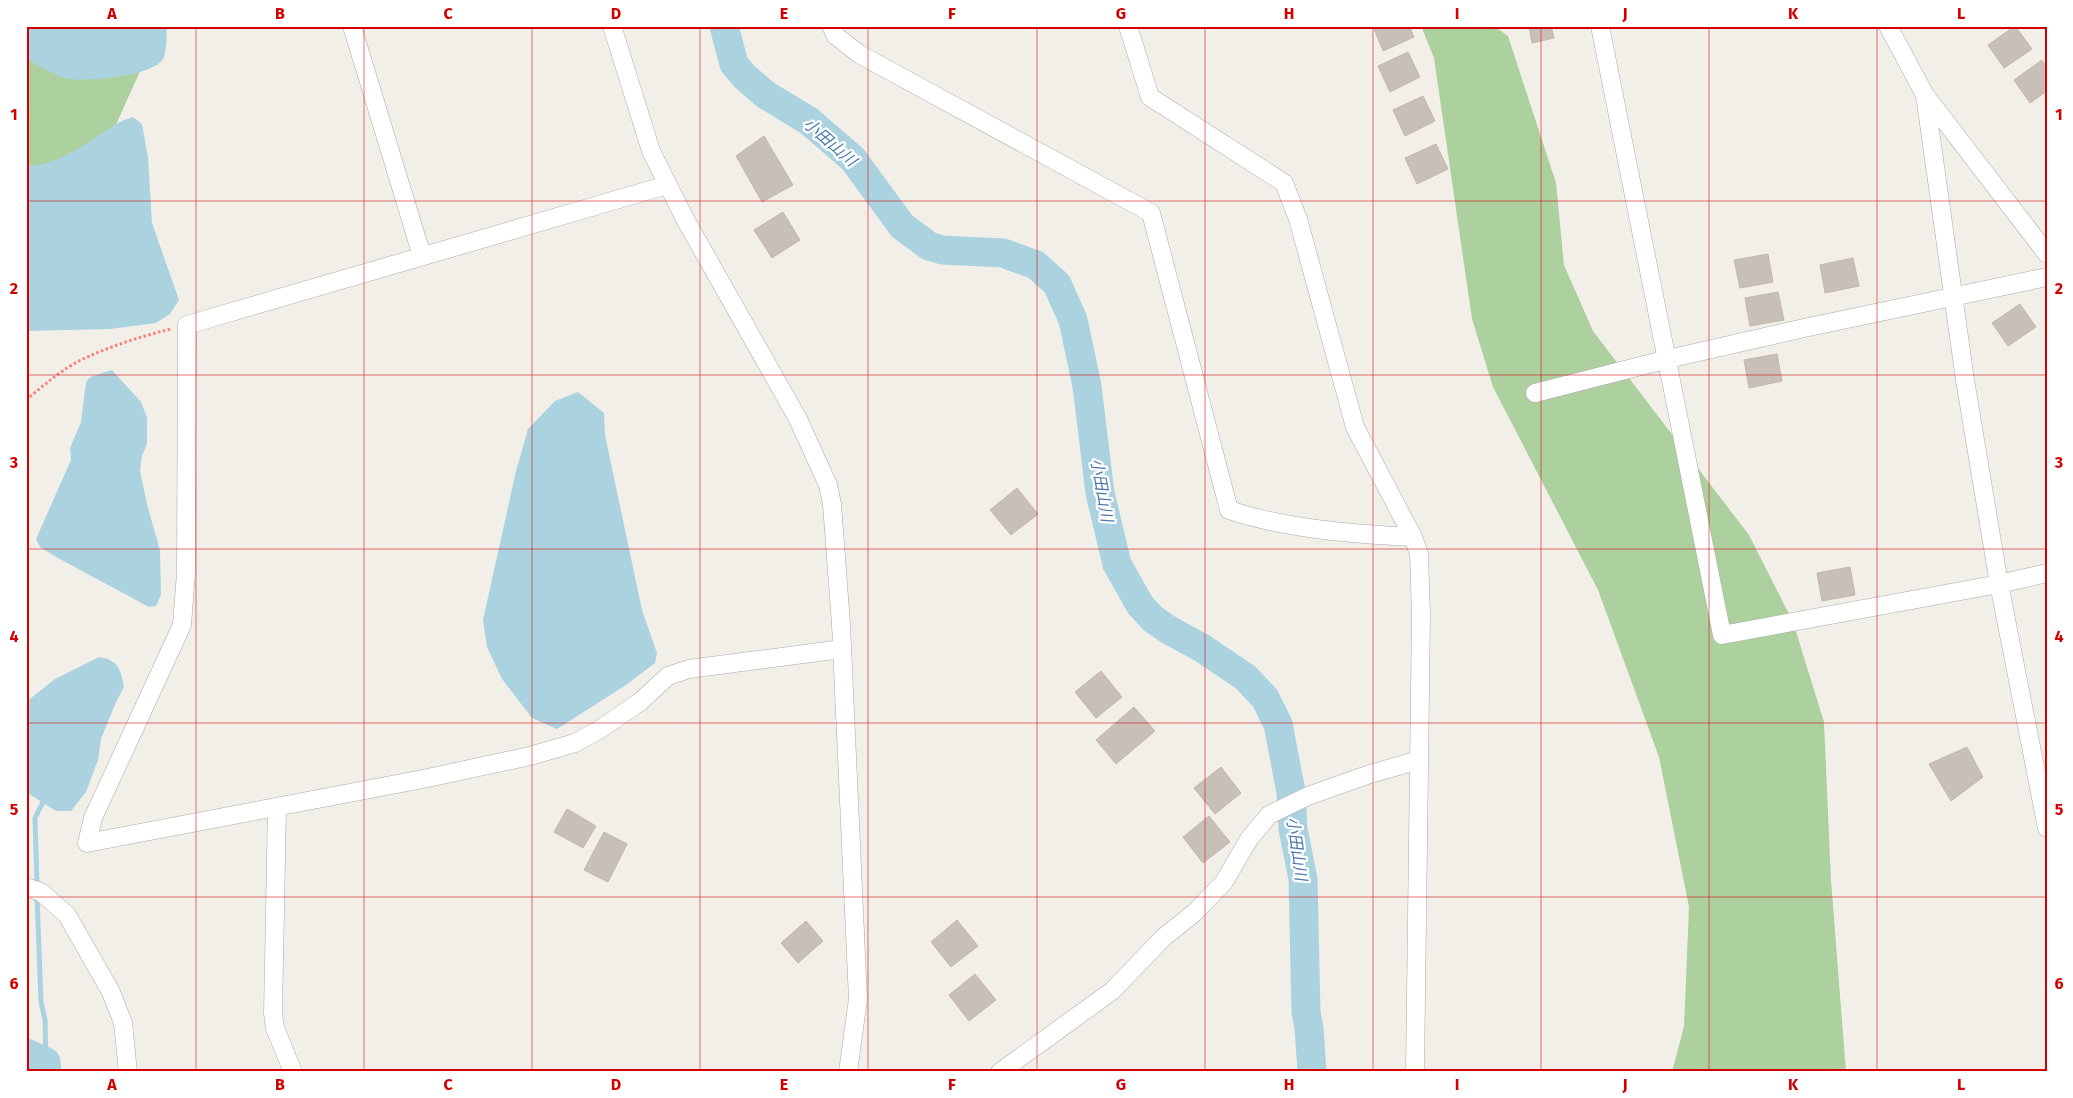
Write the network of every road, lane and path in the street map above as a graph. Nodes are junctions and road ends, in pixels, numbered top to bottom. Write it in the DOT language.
graph roads {
  1 [pos="352,26"];
  2 [pos="612,26"];
  3 [pos="831,26"];
  4 [pos="1128,26"];
  5 [pos="1600,26"];
  6 [pos="1888,26"];
  7 [pos="1925,95"];
  8 [pos="667,185"];
  9 [pos="2047,254"];
  10 [pos="422,256"];
  11 [pos="2047,277"];
  12 [pos="1953,297"];
  13 [pos="186,325"];
  14 [pos="1668,360"];
  15 [pos="1535,393"];
  16 [pos="26,400"];
  17 [pos="1413,537"];
  18 [pos="2047,573"];
  19 [pos="1998,584"];
  20 [pos="842,649"];
  21 [pos="1419,760"];
  22 [pos="277,807"];
  23 [pos="2047,828"];
  24 [pos="26,887"];
  25 [pos="128,1072"];
  26 [pos="292,1072"];
  27 [pos="848,1072"];
  28 [pos="1000,1072"];
  29 [pos="1415,1072"];
  1 -- 10 [label="street"];
  2 -- 8 [label="street"];
  3 -- 17 [label="street"];
  4 -- 17 [label="street"];
  5 -- 14 [label="street"];
  6 -- 7 [label="street"];
  7 -- 9 [label="street"];
  7 -- 12 [label="street"];
  8 -- 10 [label="street"];
  8 -- 20 [label="street"];
  10 -- 13 [label="street"];
  11 -- 12 [label="street"];
  12 -- 14 [label="street"];
  12 -- 19 [label="street"];
  13 -- 16 [label="path"];
  13 -- 22 [label="street"];
  14 -- 15 [label="street"];
  14 -- 19 [label="street"];
  17 -- 21 [label="street"];
  18 -- 19 [label="street"];
  19 -- 23 [label="street"];
  20 -- 22 [label="street"];
  20 -- 27 [label="street"];
  21 -- 28 [label="street"];
  21 -- 29 [label="street"];
  22 -- 26 [label="street"];
  24 -- 25 [label="street"];
}
